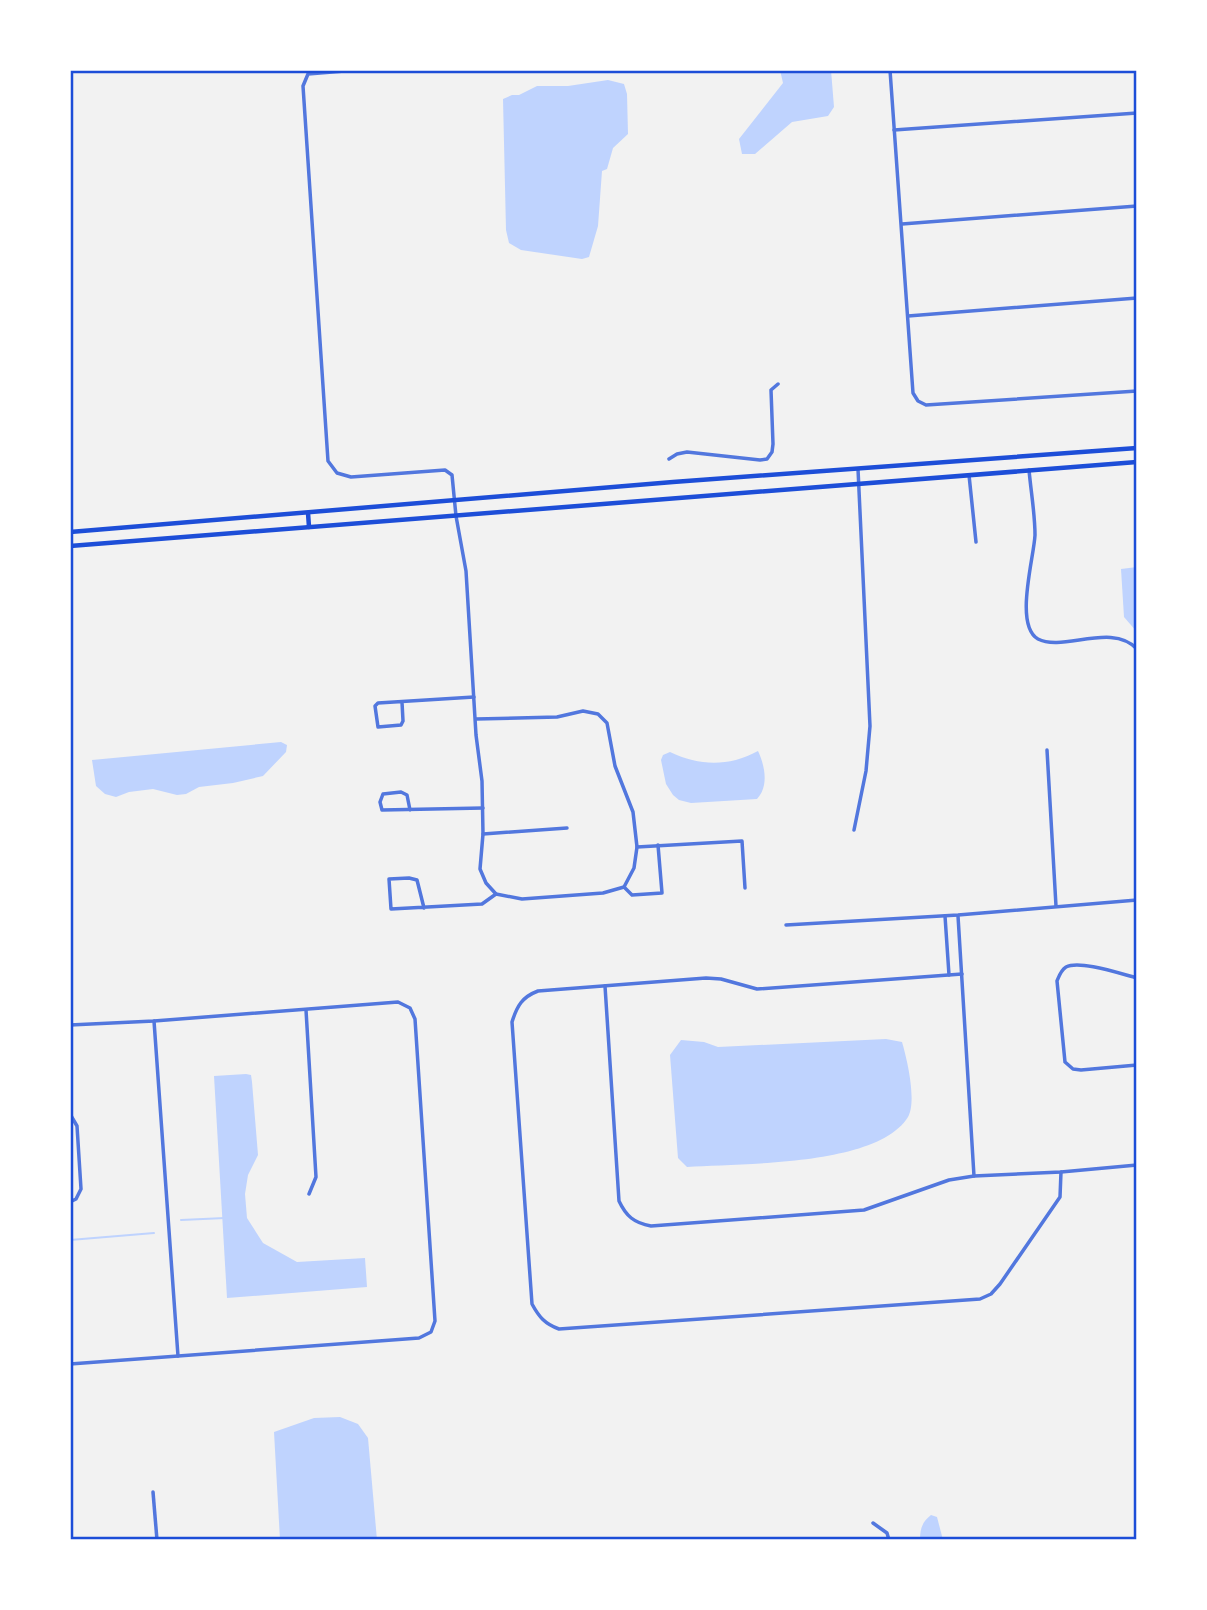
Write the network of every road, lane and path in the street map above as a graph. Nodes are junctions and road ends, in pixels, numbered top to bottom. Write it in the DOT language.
graph roads {
  1 [pos="357,70"];
  2 [pos="890,70"];
  3 [pos="1137,113"];
  4 [pos="894,130"];
  5 [pos="1137,206"];
  6 [pos="902,224"];
  7 [pos="1137,298"];
  8 [pos="908,316"];
  9 [pos="778,384"];
  10 [pos="1137,391"];
  11 [pos="1137,448"];
  12 [pos="669,459"];
  13 [pos="1137,461"];
  14 [pos="858,468"];
  15 [pos="1029,470"];
  16 [pos="969,475"];
  17 [pos="859,484"];
  18 [pos="455,501"];
  19 [pos="308,513"];
  20 [pos="456,516"];
  21 [pos="309,527"];
  22 [pos="70,532"];
  23 [pos="976,542"];
  24 [pos="70,546"];
  25 [pos="1137,649"];
  26 [pos="474,697"];
  27 [pos="402,702"];
  28 [pos="476,719"];
  29 [pos="1047,750"];
  30 [pos="483,808"];
  31 [pos="410,810"];
  32 [pos="567,828"];
  33 [pos="854,830"];
  34 [pos="483,834"];
  35 [pos="658,845"];
  36 [pos="637,847"];
  37 [pos="624,887"];
  38 [pos="745,888"];
  39 [pos="496,894"];
  40 [pos="1137,900"];
  41 [pos="1056,906"];
  42 [pos="424,908"];
  43 [pos="958,915"];
  44 [pos="945,916"];
  45 [pos="786,925"];
  46 [pos="962,974"];
  47 [pos="949,975"];
  48 [pos="1137,978"];
  49 [pos="605,986"];
  50 [pos="306,1010"];
  51 [pos="154,1021"];
  52 [pos="70,1025"];
  53 [pos="1137,1065"];
  54 [pos="70,1114"];
  55 [pos="1137,1165"];
  56 [pos="1061,1172"];
  57 [pos="974,1176"];
  58 [pos="309,1194"];
  59 [pos="70,1202"];
  60 [pos="178,1356"];
  61 [pos="70,1364"];
  62 [pos="153,1492"];
  63 [pos="873,1522"];
  64 [pos="157,1540"];
  65 [pos="889,1540"];
  1 -- 18 [label="street"];
  2 -- 4 [label="street"];
  3 -- 4 [label="street"];
  4 -- 6 [label="street"];
  5 -- 6 [label="street"];
  6 -- 8 [label="street"];
  7 -- 8 [label="street"];
  8 -- 10 [label="street"];
  9 -- 12 [label="street"];
  11 -- 14 [label="main road"];
  13 -- 15 [label="main road"];
  14 -- 17 [label="street"];
  14 -- 18 [label="main road"];
  15 -- 16 [label="main road"];
  15 -- 25 [label="street"];
  16 -- 17 [label="main road"];
  16 -- 23 [label="street"];
  17 -- 20 [label="main road"];
  17 -- 33 [label="street"];
  18 -- 19 [label="main road"];
  18 -- 20 [label="street"];
  19 -- 21 [label="main road"];
  19 -- 22 [label="main road"];
  20 -- 21 [label="main road"];
  20 -- 26 [label="street"];
  21 -- 24 [label="main road"];
  26 -- 27 [label="street"];
  26 -- 28 [label="street"];
  27 -- 27 [label="street"];
  28 -- 30 [label="street"];
  28 -- 36 [label="street"];
  29 -- 41 [label="street"];
  30 -- 31 [label="street"];
  30 -- 34 [label="street"];
  31 -- 31 [label="street"];
  32 -- 34 [label="street"];
  34 -- 39 [label="street"];
  35 -- 36 [label="street"];
  35 -- 37 [label="street"];
  35 -- 38 [label="street"];
  36 -- 37 [label="street"];
  37 -- 39 [label="street"];
  39 -- 42 [label="street"];
  40 -- 41 [label="street"];
  41 -- 43 [label="street"];
  42 -- 42 [label="street"];
  43 -- 44 [label="street"];
  43 -- 46 [label="street"];
  44 -- 45 [label="street"];
  44 -- 47 [label="street"];
  46 -- 47 [label="street"];
  46 -- 57 [label="street"];
  47 -- 49 [label="street"];
  48 -- 53 [label="street"];
  49 -- 56 [label="street"];
  49 -- 57 [label="street"];
  50 -- 51 [label="street"];
  50 -- 58 [label="street"];
  50 -- 60 [label="street"];
  51 -- 52 [label="street"];
  51 -- 60 [label="street"];
  54 -- 59 [label="street"];
  55 -- 56 [label="street"];
  56 -- 57 [label="street"];
  60 -- 61 [label="street"];
  62 -- 64 [label="street"];
  63 -- 65 [label="street"];
}
